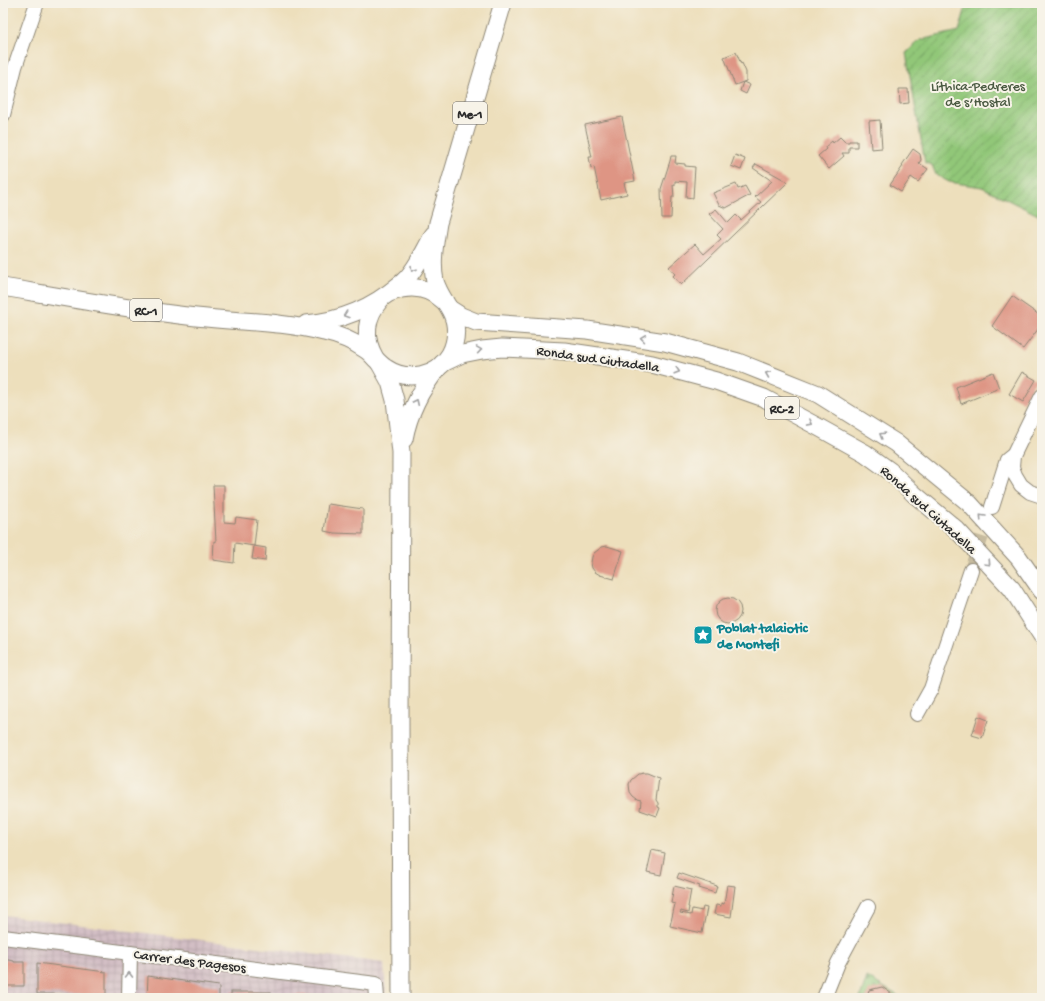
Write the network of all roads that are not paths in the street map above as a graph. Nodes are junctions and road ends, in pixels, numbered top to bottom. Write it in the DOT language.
graph roads {
  1 [pos="37,3"];
  2 [pos="503,3"];
  3 [pos="3,115"];
  4 [pos="438,223"];
  5 [pos="3,287"];
  6 [pos="386,296"];
  7 [pos="447,306"];
  8 [pos="290,325"];
  9 [pos="378,361"];
  10 [pos="440,366"];
  11 [pos="1042,396"];
  12 [pos="401,453"];
  13 [pos="1013,456"];
  14 [pos="1042,496"];
  15 [pos="992,507"];
  16 [pos="971,570"];
  17 [pos="1042,591"];
  18 [pos="1042,636"];
  19 [pos="917,714"];
  20 [pos="868,907"];
  21 [pos="3,937"];
  22 [pos="130,953"];
  23 [pos="376,991"];
  24 [pos="129,998"];
  25 [pos="401,998"];
  26 [pos="824,998"];
  1 -- 3 [label="street"];
  2 -- 4 [label="main road, Me-1"];
  4 -- 6 [label="main road, Me-1, one-way"];
  4 -- 7 [label="main road, Me-1"];
  5 -- 8 [label="main road, RC-1"];
  6 -- 7 [label="main road"];
  6 -- 8 [label="main road, RC-1, one-way"];
  6 -- 9 [label="main road, Me-1"];
  7 -- 10 [label="main road, Me-1"];
  17 -- 7 [label="main road, Ronda sud Ciutadella / RC-2, one-way"];
  8 -- 9 [label="main road, RC-1"];
  9 -- 10 [label="main road"];
  9 -- 12 [label="main road, Me-1"];
  12 -- 10 [label="main road, Me-1, one-way"];
  10 -- 18 [label="main road, Ronda sud Ciutadella / RC-2, one-way"];
  11 -- 13 [label="street"];
  12 -- 25 [label="main road, Me-1"];
  13 -- 14 [label="street"];
  13 -- 15 [label="street"];
  16 -- 19 [label="street"];
  20 -- 26 [label="street"];
  21 -- 22 [label="street, Carrer des Pagesos"];
  22 -- 23 [label="street, Carrer des Pagesos"];
  24 -- 22 [label="street, one-way"];
}
